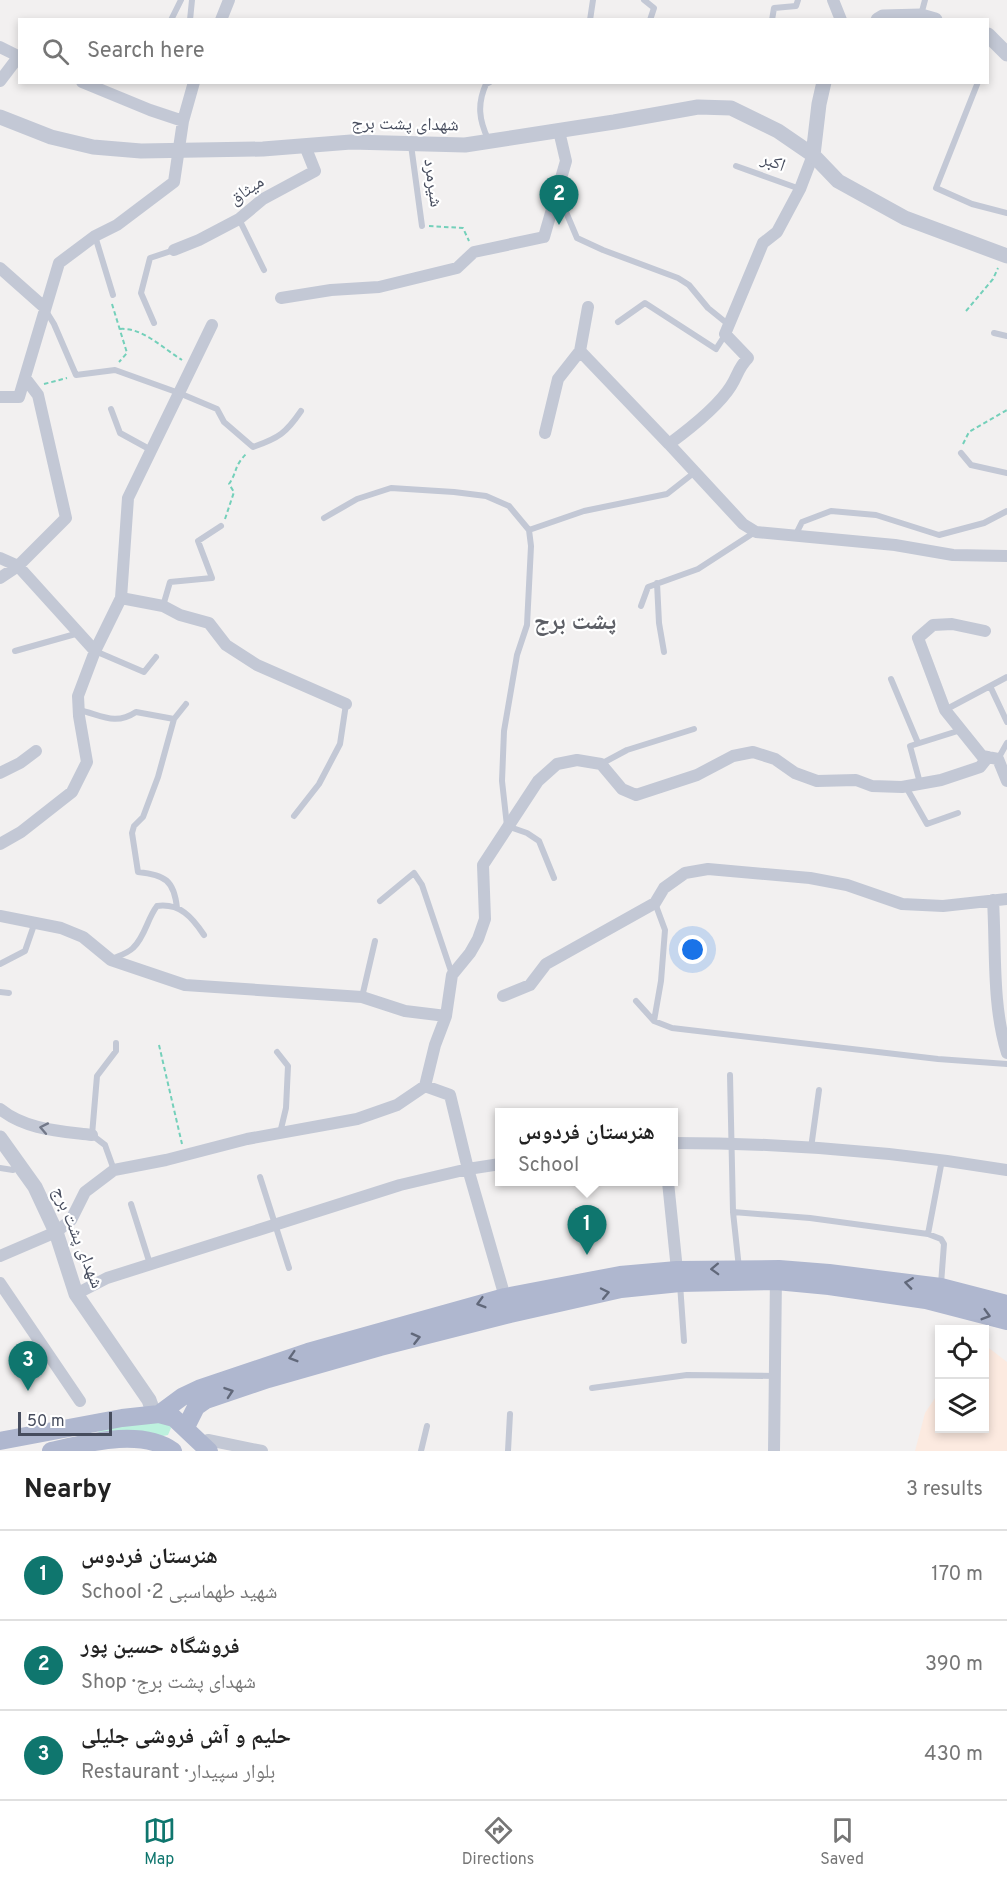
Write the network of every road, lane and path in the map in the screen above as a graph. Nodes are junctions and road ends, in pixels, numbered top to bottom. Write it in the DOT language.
graph roads {
  1 [pos="181,0"];
  2 [pos="192,0"];
  3 [pos="229,0"];
  4 [pos="593,0"];
  5 [pos="644,0"];
  6 [pos="798,0"];
  7 [pos="833,0"];
  8 [pos="925,0"];
  9 [pos="172,18"];
  10 [pos="190,18"];
  11 [pos="222,18"];
  12 [pos="590,18"];
  13 [pos="651,18"];
  14 [pos="772,18"];
  15 [pos="840,18"];
  16 [pos="881,18"];
  17 [pos="928,18"];
  18 [pos="989,37"];
  19 [pos="0,47"];
  20 [pos="1007,54"];
  21 [pos="18,56"];
  22 [pos="18,58"];
  23 [pos="0,81"];
  24 [pos="87,84"];
  25 [pos="193,84"];
  26 [pos="486,84"];
  27 [pos="824,84"];
  28 [pos="977,84"];
  29 [pos="0,117"];
  30 [pos="183,121"];
  31 [pos="559,131"];
  32 [pos="489,141"];
  33 [pos="411,144"];
  34 [pos="305,146"];
  35 [pos="179,151"];
  36 [pos="813,152"];
  37 [pos="736,166"];
  38 [pos="800,189"];
  39 [pos="556,198"];
  40 [pos="1007,213"];
  41 [pos="238,219"];
  42 [pos="422,226"];
  43 [pos="95,236"];
  44 [pos="174,249"];
  45 [pos="474,252"];
  46 [pos="1006,255"];
  47 [pos="0,268"];
  48 [pos="264,270"];
  49 [pos="113,295"];
  50 [pos="280,298"];
  51 [pos="44,307"];
  52 [pos="588,307"];
  53 [pos="966,311"];
  54 [pos="618,322"];
  55 [pos="154,323"];
  56 [pos="212,325"];
  57 [pos="120,329"];
  58 [pos="728,330"];
  59 [pos="994,333"];
  60 [pos="1007,336"];
  61 [pos="580,351"];
  62 [pos="192,366"];
  63 [pos="115,370"];
  64 [pos="76,375"];
  65 [pos="29,383"];
  66 [pos="179,393"];
  67 [pos="0,397"];
  68 [pos="111,409"];
  69 [pos="1007,410"];
  70 [pos="301,411"];
  71 [pos="545,433"];
  72 [pos="669,444"];
  73 [pos="253,447"];
  74 [pos="152,450"];
  75 [pos="961,453"];
  76 [pos="695,472"];
  77 [pos="1007,473"];
  78 [pos="1007,511"];
  79 [pos="324,518"];
  80 [pos="220,526"];
  81 [pos="529,530"];
  82 [pos="756,532"];
  83 [pos="795,536"];
  84 [pos="1007,556"];
  85 [pos="0,558"];
  86 [pos="18,566"];
  87 [pos="0,578"];
  88 [pos="657,583"];
  89 [pos="120,598"];
  90 [pos="163,606"];
  91 [pos="641,606"];
  92 [pos="985,631"];
  93 [pos="80,633"];
  94 [pos="15,651"];
  95 [pos="95,651"];
  96 [pos="664,652"];
  97 [pos="156,657"];
  98 [pos="1007,677"];
  99 [pos="891,679"];
  100 [pos="990,686"];
  101 [pos="186,704"];
  102 [pos="346,704"];
  103 [pos="79,710"];
  104 [pos="945,710"];
  105 [pos="174,719"];
  106 [pos="1007,722"];
  107 [pos="694,729"];
  108 [pos="961,730"];
  109 [pos="918,743"];
  110 [pos="1007,743"];
  111 [pos="36,751"];
  112 [pos="998,757"];
  113 [pos="601,764"];
  114 [pos="0,773"];
  115 [pos="1007,781"];
  116 [pos="920,783"];
  117 [pos="906,786"];
  118 [pos="958,813"];
  119 [pos="294,816"];
  120 [pos="507,826"];
  121 [pos="0,844"];
  122 [pos="554,878"];
  123 [pos="1007,899"];
  124 [pos="993,900"];
  125 [pos="380,901"];
  126 [pos="655,903"];
  127 [pos="177,908"];
  128 [pos="0,916"];
  129 [pos="35,921"];
  130 [pos="204,934"];
  131 [pos="375,941"];
  132 [pos="111,960"];
  133 [pos="0,964"];
  134 [pos="452,975"];
  135 [pos="0,993"];
  136 [pos="9,993"];
  137 [pos="503,996"];
  138 [pos="362,997"];
  139 [pos="636,1001"];
  140 [pos="446,1016"];
  141 [pos="654,1021"];
  142 [pos="116,1043"];
  143 [pos="159,1045"];
  144 [pos="277,1052"];
  145 [pos="1007,1053"];
  146 [pos="1007,1064"];
  147 [pos="730,1075"];
  148 [pos="425,1086"];
  149 [pos="819,1090"];
  150 [pos="0,1108"];
  151 [pos="280,1134"];
  152 [pos="92,1135"];
  153 [pos="0,1138"];
  154 [pos="678,1143"];
  155 [pos="731,1143"];
  156 [pos="811,1149"];
  157 [pos="184,1155"];
  158 [pos="942,1160"];
  159 [pos="495,1165"];
  160 [pos="0,1168"];
  161 [pos="18,1168"];
  162 [pos="468,1169"];
  163 [pos="114,1170"];
  164 [pos="1007,1170"];
  165 [pos="260,1177"];
  166 [pos="669,1186"];
  167 [pos="131,1204"];
  168 [pos="733,1212"];
  169 [pos="275,1223"];
  170 [pos="56,1232"];
  171 [pos="928,1234"];
  172 [pos="0,1256"];
  173 [pos="150,1264"];
  174 [pos="289,1268"];
  175 [pos="739,1268"];
  176 [pos="776,1275"];
  177 [pos="679,1277"];
  178 [pos="0,1283"];
  179 [pos="941,1287"];
  180 [pos="75,1294"];
  181 [pos="505,1297"];
  182 [pos="1007,1304"];
  183 [pos="1007,1321"];
  184 [pos="684,1341"];
  185 [pos="775,1376"];
  186 [pos="592,1388"];
  187 [pos="80,1401"];
  188 [pos="510,1414"];
  189 [pos="152,1415"];
  190 [pos="427,1426"];
  191 [pos="186,1427"];
  192 [pos="0,1442"];
  193 [pos="140,1443"];
  194 [pos="203,1449"];
  195 [pos="172,1450"];
  196 [pos="51,1451"];
  197 [pos="261,1451"];
  198 [pos="422,1451"];
  199 [pos="508,1451"];
  200 [pos="774,1451"];
  1 -- 9 [label="lane"];
  2 -- 10 [label="lane"];
  3 -- 11 [label="street"];
  4 -- 12 [label="lane"];
  5 -- 13 [label="lane"];
  6 -- 14 [label="lane"];
  7 -- 15 [label="street"];
  8 -- 17 [label="lane"];
  16 -- 17 [label="street"];
  18 -- 20 [label="street"];
  19 -- 21 [label="street"];
  22 -- 23 [label="street"];
  24 -- 30 [label="street"];
  25 -- 30 [label="street"];
  26 -- 32 [label="lane"];
  27 -- 36 [label="street"];
  28 -- 40 [label="lane"];
  29 -- 35 [label="street, شهدای پشت برج"];
  30 -- 35 [label="street"];
  31 -- 32 [label="street, شهدای پشت برج"];
  31 -- 36 [label="street, شهدای پشت برج"];
  31 -- 39 [label="street"];
  32 -- 33 [label="street, شهدای پشت برج"];
  33 -- 34 [label="street, شهدای پشت برج"];
  33 -- 42 [label="lane, شیرمرد"];
  34 -- 35 [label="street, شهدای پشت برج"];
  34 -- 41 [label="street, میثاق"];
  35 -- 43 [label="street"];
  36 -- 38 [label="street"];
  36 -- 46 [label="street, شهدای پشت برج"];
  37 -- 38 [label="lane, اکبر"];
  38 -- 58 [label="street"];
  39 -- 45 [label="street"];
  39 -- 58 [label="lane"];
  41 -- 44 [label="street, میثاق"];
  41 -- 48 [label="lane"];
  42 -- 45 [label="path"];
  43 -- 49 [label="lane"];
  43 -- 51 [label="street"];
  44 -- 55 [label="lane"];
  45 -- 50 [label="street"];
  46 -- 53 [label="path"];
  47 -- 51 [label="street"];
  49 -- 57 [label="path"];
  51 -- 64 [label="lane"];
  51 -- 65 [label="street"];
  52 -- 61 [label="street"];
  54 -- 58 [label="lane"];
  56 -- 62 [label="street"];
  57 -- 62 [label="path"];
  57 -- 63 [label="path"];
  58 -- 72 [label="street"];
  59 -- 60 [label="lane"];
  61 -- 71 [label="street"];
  61 -- 72 [label="street"];
  62 -- 66 [label="street"];
  63 -- 64 [label="lane"];
  63 -- 66 [label="lane"];
  64 -- 65 [label="path"];
  65 -- 67 [label="street"];
  65 -- 86 [label="street"];
  66 -- 73 [label="lane"];
  66 -- 74 [label="street"];
  68 -- 74 [label="lane"];
  69 -- 75 [label="path"];
  70 -- 73 [label="lane"];
  72 -- 76 [label="street"];
  73 -- 80 [label="path"];
  74 -- 89 [label="street"];
  75 -- 77 [label="lane"];
  76 -- 81 [label="lane"];
  76 -- 82 [label="street"];
  78 -- 83 [label="lane"];
  79 -- 81 [label="lane"];
  80 -- 90 [label="lane"];
  81 -- 120 [label="lane"];
  82 -- 83 [label="street"];
  82 -- 88 [label="lane"];
  83 -- 84 [label="street"];
  85 -- 86 [label="street"];
  86 -- 87 [label="street"];
  86 -- 93 [label="street"];
  88 -- 91 [label="lane"];
  88 -- 96 [label="lane"];
  89 -- 90 [label="street"];
  89 -- 95 [label="street"];
  90 -- 102 [label="street"];
  92 -- 104 [label="street"];
  93 -- 94 [label="lane"];
  93 -- 95 [label="street"];
  95 -- 97 [label="lane"];
  95 -- 103 [label="street"];
  98 -- 100 [label="lane"];
  99 -- 109 [label="lane"];
  100 -- 104 [label="lane"];
  100 -- 106 [label="lane"];
  101 -- 105 [label="lane"];
  102 -- 119 [label="lane"];
  103 -- 105 [label="lane"];
  103 -- 121 [label="street"];
  104 -- 108 [label="street"];
  105 -- 127 [label="lane"];
  107 -- 113 [label="lane"];
  108 -- 109 [label="lane"];
  108 -- 112 [label="street"];
  109 -- 116 [label="lane"];
  110 -- 112 [label="lane"];
  111 -- 114 [label="street"];
  112 -- 115 [label="street"];
  112 -- 116 [label="street"];
  113 -- 117 [label="street"];
  113 -- 120 [label="street"];
  116 -- 117 [label="street"];
  117 -- 118 [label="lane"];
  120 -- 122 [label="lane"];
  120 -- 134 [label="street"];
  123 -- 124 [label="street"];
  124 -- 126 [label="street"];
  124 -- 145 [label="street"];
  125 -- 134 [label="lane"];
  126 -- 137 [label="street"];
  126 -- 141 [label="lane"];
  127 -- 130 [label="lane"];
  127 -- 132 [label="lane"];
  128 -- 129 [label="street"];
  129 -- 132 [label="street"];
  129 -- 133 [label="lane"];
  131 -- 138 [label="lane"];
  132 -- 138 [label="street"];
  134 -- 140 [label="street"];
  135 -- 136 [label="lane"];
  138 -- 140 [label="street"];
  139 -- 141 [label="lane"];
  140 -- 148 [label="street"];
  141 -- 146 [label="lane"];
  142 -- 152 [label="lane"];
  143 -- 157 [label="path"];
  144 -- 151 [label="lane"];
  147 -- 155 [label="lane"];
  148 -- 151 [label="street"];
  148 -- 162 [label="street"];
  149 -- 156 [label="lane"];
  152 -- 150 [label="street, one-way"];
  151 -- 157 [label="street"];
  152 -- 163 [label="lane"];
  153 -- 161 [label="street, شهدای پشت برج"];
  154 -- 155 [label="street"];
  155 -- 156 [label="street"];
  155 -- 168 [label="lane"];
  156 -- 158 [label="street"];
  157 -- 163 [label="street"];
  158 -- 164 [label="street"];
  158 -- 171 [label="lane"];
  159 -- 162 [label="street"];
  160 -- 161 [label="lane"];
  161 -- 170 [label="street, شهدای پشت برج"];
  162 -- 169 [label="street"];
  162 -- 181 [label="street"];
  163 -- 170 [label="street"];
  165 -- 169 [label="lane"];
  166 -- 177 [label="street"];
  167 -- 173 [label="lane"];
  168 -- 171 [label="lane"];
  168 -- 175 [label="lane"];
  169 -- 173 [label="street"];
  169 -- 174 [label="lane"];
  170 -- 172 [label="street"];
  170 -- 180 [label="street, شهدای پشت برج"];
  171 -- 179 [label="lane"];
  173 -- 180 [label="street"];
  175 -- 176 [label="main road"];
  175 -- 177 [label="main road, one-way"];
  176 -- 177 [label="main road"];
  179 -- 176 [label="main road, one-way"];
  176 -- 183 [label="main road, one-way"];
  176 -- 185 [label="street"];
  177 -- 181 [label="main road"];
  177 -- 184 [label="lane"];
  191 -- 177 [label="main road, one-way"];
  178 -- 187 [label="street"];
  179 -- 182 [label="main road"];
  180 -- 189 [label="street, شهدای پشت برج"];
  181 -- 189 [label="main road, one-way"];
  185 -- 186 [label="lane"];
  185 -- 200 [label="street"];
  188 -- 199 [label="lane"];
  189 -- 191 [label="main road"];
  189 -- 192 [label="main road"];
  190 -- 198 [label="lane"];
  191 -- 194 [label="main road"];
  191 -- 195 [label="main road"];
  193 -- 195 [label="main road"];
  193 -- 196 [label="main road"];
  194 -- 197 [label="street"];
}
